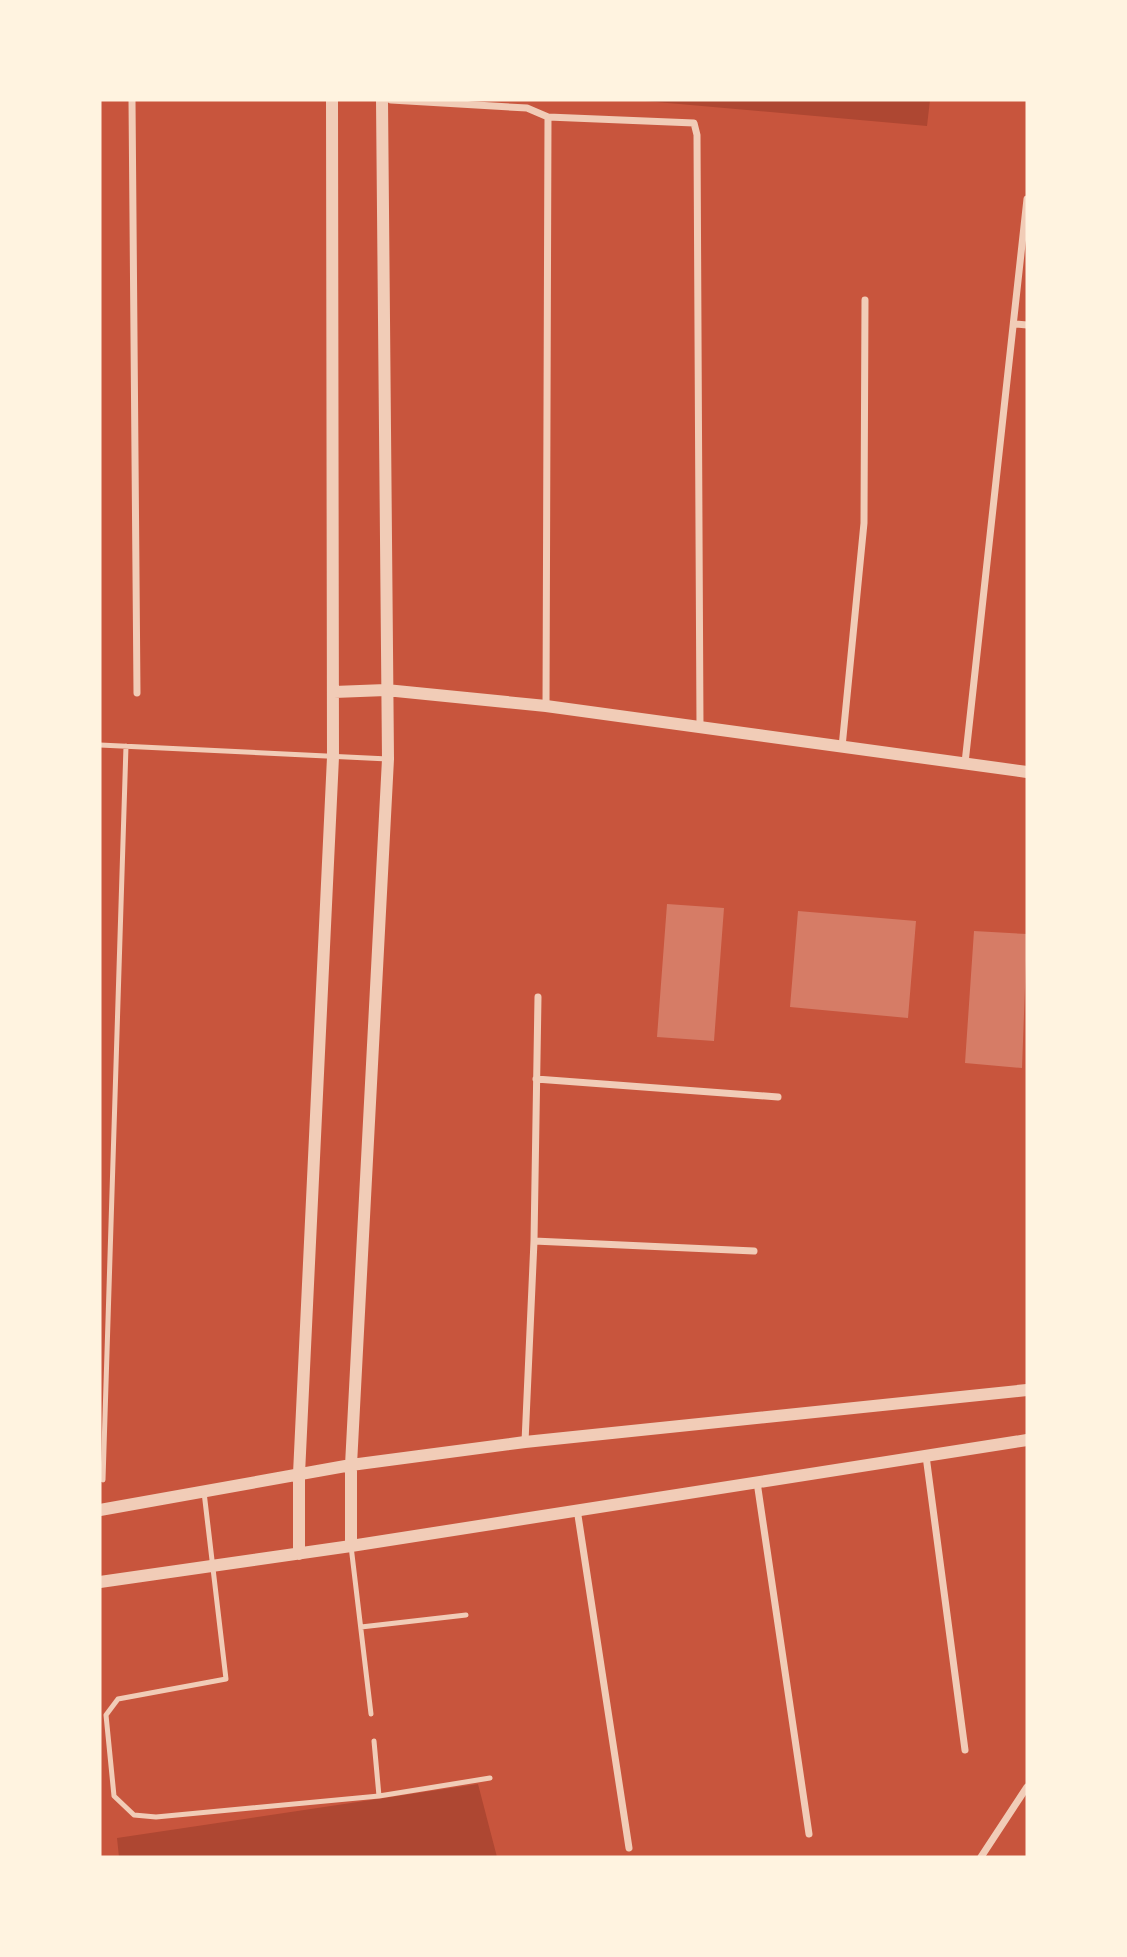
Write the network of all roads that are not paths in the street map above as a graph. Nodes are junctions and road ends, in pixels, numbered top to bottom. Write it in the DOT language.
graph roads {
  1 [pos="132,100"];
  2 [pos="332,100"];
  3 [pos="382,100"];
  4 [pos="391,100"];
  5 [pos="548,117"];
  6 [pos="1027,199"];
  7 [pos="865,300"];
  8 [pos="1015,324"];
  9 [pos="1027,326"];
  10 [pos="386,690"];
  11 [pos="334,692"];
  12 [pos="137,694"];
  13 [pos="546,706"];
  14 [pos="700,727"];
  15 [pos="100,745"];
  16 [pos="126,746"];
  17 [pos="842,747"];
  18 [pos="333,757"];
  19 [pos="388,759"];
  20 [pos="965,763"];
  21 [pos="1027,772"];
  22 [pos="538,997"];
  23 [pos="537,1079"];
  24 [pos="778,1097"];
  25 [pos="534,1241"];
  26 [pos="754,1251"];
  27 [pos="1027,1390"];
  28 [pos="1027,1440"];
  29 [pos="525,1442"];
  30 [pos="926,1456"];
  31 [pos="351,1465"];
  32 [pos="299,1474"];
  33 [pos="103,1480"];
  34 [pos="757,1482"];
  35 [pos="204,1492"];
  36 [pos="577,1509"];
  37 [pos="100,1510"];
  38 [pos="351,1546"];
  39 [pos="299,1553"];
  40 [pos="211,1566"];
  41 [pos="100,1582"];
  42 [pos="466,1615"];
  43 [pos="361,1628"];
  44 [pos="372,1714"];
  45 [pos="374,1741"];
  46 [pos="965,1750"];
  47 [pos="490,1778"];
  48 [pos="1027,1787"];
  49 [pos="379,1796"];
  50 [pos="809,1834"];
  51 [pos="629,1848"];
  52 [pos="981,1857"];
  1 -- 12 [label="street"];
  2 -- 11 [label="street"];
  3 -- 10 [label="street"];
  4 -- 5 [label="street"];
  5 -- 13 [label="street"];
  5 -- 14 [label="street"];
  6 -- 8 [label="street"];
  7 -- 17 [label="street"];
  8 -- 9 [label="street"];
  8 -- 20 [label="street"];
  10 -- 11 [label="street"];
  10 -- 13 [label="street"];
  10 -- 19 [label="street"];
  11 -- 18 [label="street"];
  13 -- 14 [label="street"];
  14 -- 17 [label="street"];
  15 -- 16 [label="lane"];
  16 -- 18 [label="lane"];
  16 -- 33 [label="lane"];
  17 -- 20 [label="street"];
  18 -- 19 [label="lane"];
  18 -- 32 [label="street"];
  19 -- 31 [label="street"];
  20 -- 21 [label="street"];
  22 -- 23 [label="street"];
  23 -- 24 [label="street"];
  23 -- 25 [label="street"];
  25 -- 26 [label="street"];
  25 -- 29 [label="street"];
  27 -- 29 [label="street"];
  28 -- 30 [label="street"];
  29 -- 31 [label="street"];
  30 -- 34 [label="street"];
  30 -- 46 [label="street"];
  31 -- 32 [label="street"];
  31 -- 38 [label="street"];
  32 -- 35 [label="street"];
  32 -- 39 [label="street"];
  34 -- 36 [label="street"];
  34 -- 50 [label="street"];
  35 -- 37 [label="street"];
  35 -- 40 [label="lane"];
  36 -- 38 [label="street"];
  36 -- 51 [label="street"];
  38 -- 39 [label="street"];
  38 -- 43 [label="lane"];
  39 -- 40 [label="street"];
  40 -- 41 [label="street"];
  40 -- 49 [label="lane"];
  42 -- 43 [label="lane"];
  43 -- 44 [label="lane"];
  45 -- 49 [label="lane"];
  47 -- 49 [label="lane"];
  48 -- 52 [label="street"];
}
